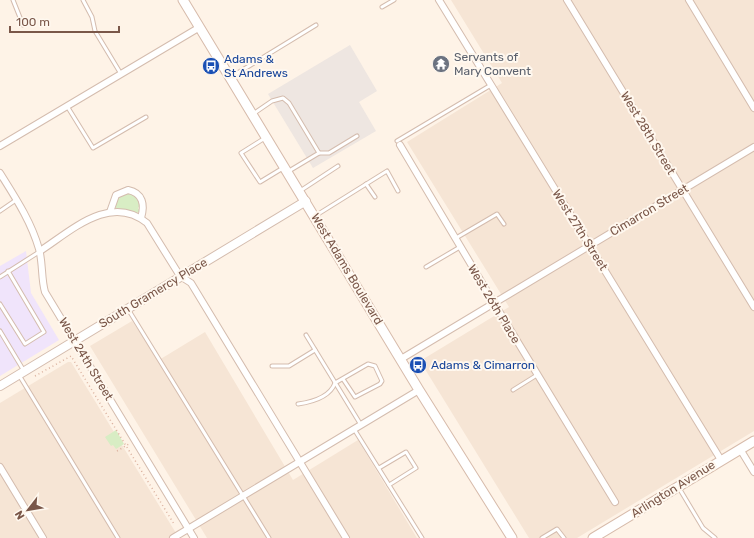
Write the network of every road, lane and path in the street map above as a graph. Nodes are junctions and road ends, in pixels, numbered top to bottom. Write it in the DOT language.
graph roads {
  1 [pos="13,0"];
  2 [pos="82,0"];
  3 [pos="183,0"];
  4 [pos="394,0"];
  5 [pos="439,0"];
  6 [pos="567,0"];
  7 [pos="689,0"];
  8 [pos="382,7"];
  9 [pos="22,25"];
  10 [pos="316,25"];
  11 [pos="200,26"];
  12 [pos="121,74"];
  13 [pos="231,77"];
  14 [pos="491,85"];
  15 [pos="67,106"];
  16 [pos="754,108"];
  17 [pos="253,114"];
  18 [pos="146,117"];
  19 [pos="357,136"];
  20 [pos="267,137"];
  21 [pos="398,143"];
  22 [pos="0,146"];
  23 [pos="754,147"];
  24 [pos="319,153"];
  25 [pos="338,166"];
  26 [pos="287,170"];
  27 [pos="0,173"];
  28 [pos="366,184"];
  29 [pos="682,190"];
  30 [pos="300,191"];
  31 [pos="398,191"];
  32 [pos="375,197"];
  33 [pos="16,200"];
  34 [pos="306,201"];
  35 [pos="0,211"];
  36 [pos="110,212"];
  37 [pos="315,216"];
  38 [pos="141,218"];
  39 [pos="504,224"];
  40 [pos="455,239"];
  41 [pos="590,245"];
  42 [pos="460,247"];
  43 [pos="40,251"];
  44 [pos="426,267"];
  45 [pos="8,271"];
  46 [pos="180,276"];
  47 [pos="0,277"];
  48 [pos="0,304"];
  49 [pos="494,304"];
  50 [pos="754,307"];
  51 [pos="127,308"];
  52 [pos="0,331"];
  53 [pos="306,335"];
  54 [pos="75,340"];
  55 [pos="315,350"];
  56 [pos="401,359"];
  57 [pos="272,366"];
  58 [pos="21,373"];
  59 [pos="537,375"];
  60 [pos="35,376"];
  61 [pos="343,379"];
  62 [pos="335,383"];
  63 [pos="0,386"];
  64 [pos="420,390"];
  65 [pos="513,390"];
  66 [pos="298,404"];
  67 [pos="361,425"];
  68 [pos="354,429"];
  69 [pos="135,440"];
  70 [pos="754,441"];
  71 [pos="126,445"];
  72 [pos="740,449"];
  73 [pos="117,451"];
  74 [pos="720,460"];
  75 [pos="300,462"];
  76 [pos="0,467"];
  77 [pos="379,468"];
  78 [pos="754,472"];
  79 [pos="389,485"];
  80 [pos="678,486"];
  81 [pos="243,496"];
  82 [pos="615,502"];
  83 [pos="174,524"];
  84 [pos="188,529"];
  85 [pos="43,538"];
  86 [pos="118,538"];
  87 [pos="173,538"];
  88 [pos="194,538"];
  89 [pos="269,538"];
  90 [pos="346,538"];
  91 [pos="422,538"];
  92 [pos="512,538"];
  93 [pos="542,538"];
  94 [pos="564,538"];
  95 [pos="593,538"];
  96 [pos="714,538"];
  1 -- 9 [label="lane"];
  2 -- 12 [label="lane"];
  3 -- 11 [label="main road, West Adams Boulevard"];
  4 -- 8 [label="lane"];
  5 -- 14 [label="street, West 27th Street"];
  6 -- 29 [label="street, West 28th Street"];
  7 -- 16 [label="street"];
  10 -- 13 [label="lane"];
  11 -- 12 [label="street"];
  11 -- 13 [label="main road, West Adams Boulevard"];
  12 -- 15 [label="street"];
  13 -- 17 [label="main road, West Adams Boulevard"];
  14 -- 21 [label="lane"];
  14 -- 41 [label="street, West 27th Street"];
  15 -- 18 [label="lane"];
  15 -- 22 [label="street"];
  17 -- 20 [label="main road, West Adams Boulevard"];
  17 -- 24 [label="lane"];
  19 -- 24 [label="lane"];
  20 -- 26 [label="main road, West Adams Boulevard"];
  20 -- 26 [label="lane"];
  21 -- 40 [label="street, West 26th Place"];
  23 -- 29 [label="street, Cimarron Street"];
  24 -- 26 [label="lane"];
  25 -- 30 [label="lane"];
  26 -- 30 [label="main road, West Adams Boulevard"];
  27 -- 33 [label="street, West 24th Street"];
  28 -- 31 [label="lane"];
  28 -- 32 [label="lane"];
  28 -- 37 [label="lane"];
  29 -- 41 [label="street, Cimarron Street"];
  29 -- 50 [label="street, West 28th Street"];
  30 -- 34 [label="main road, West Adams Boulevard"];
  33 -- 35 [label="lane"];
  33 -- 43 [label="street, West 24th Street"];
  34 -- 37 [label="main road, West Adams Boulevard"];
  34 -- 46 [label="street, South Gramercy Place"];
  36 -- 38 [label="street"];
  36 -- 38 [label="street"];
  36 -- 43 [label="street"];
  37 -- 56 [label="main road, West Adams Boulevard"];
  38 -- 46 [label="street"];
  39 -- 40 [label="lane"];
  40 -- 42 [label="street, West 26th Place"];
  41 -- 49 [label="street, Cimarron Street"];
  41 -- 74 [label="street, West 27th Street"];
  42 -- 44 [label="lane"];
  42 -- 49 [label="street, West 26th Place"];
  43 -- 45 [label="lane"];
  43 -- 54 [label="street, West 24th Street"];
  45 -- 47 [label="lane"];
  45 -- 48 [label="lane"];
  46 -- 51 [label="street, South Gramercy Place"];
  46 -- 75 [label="street"];
  49 -- 56 [label="street, Cimarron Street"];
  49 -- 59 [label="street, West 26th Place"];
  51 -- 54 [label="street, South Gramercy Place"];
  51 -- 81 [label="lane"];
  52 -- 58 [label="lane"];
  53 -- 55 [label="lane"];
  54 -- 58 [label="street, South Gramercy Place"];
  54 -- 69 [label="street, West 24th Street"];
  55 -- 57 [label="lane"];
  55 -- 62 [label="lane"];
  56 -- 64 [label="main road, West Adams Boulevard"];
  58 -- 63 [label="street, South Gramercy Place"];
  58 -- 86 [label="lane"];
  59 -- 65 [label="lane"];
  59 -- 82 [label="street, West 26th Place"];
  60 -- 71 [label="path"];
  61 -- 61 [label="lane"];
  61 -- 62 [label="lane"];
  62 -- 66 [label="lane"];
  62 -- 67 [label="lane"];
  64 -- 67 [label="street"];
  64 -- 92 [label="main road, West Adams Boulevard"];
  67 -- 68 [label="street"];
  68 -- 75 [label="street"];
  68 -- 77 [label="lane"];
  69 -- 71 [label="path"];
  69 -- 84 [label="street, West 24th Street"];
  70 -- 72 [label="main road, Arlington Avenue"];
  71 -- 73 [label="path"];
  71 -- 83 [label="path"];
  72 -- 74 [label="main road, Arlington Avenue"];
  72 -- 78 [label="street"];
  74 -- 80 [label="main road, Arlington Avenue"];
  75 -- 81 [label="street"];
  75 -- 90 [label="street"];
  76 -- 85 [label="street"];
  77 -- 79 [label="lane"];
  77 -- 79 [label="lane"];
  79 -- 91 [label="lane"];
  80 -- 95 [label="main road, Arlington Avenue"];
  80 -- 96 [label="lane"];
  81 -- 84 [label="street"];
  81 -- 89 [label="lane"];
  84 -- 87 [label="street"];
  84 -- 88 [label="street, West 24th Street"];
  93 -- 94 [label="lane"];
}
